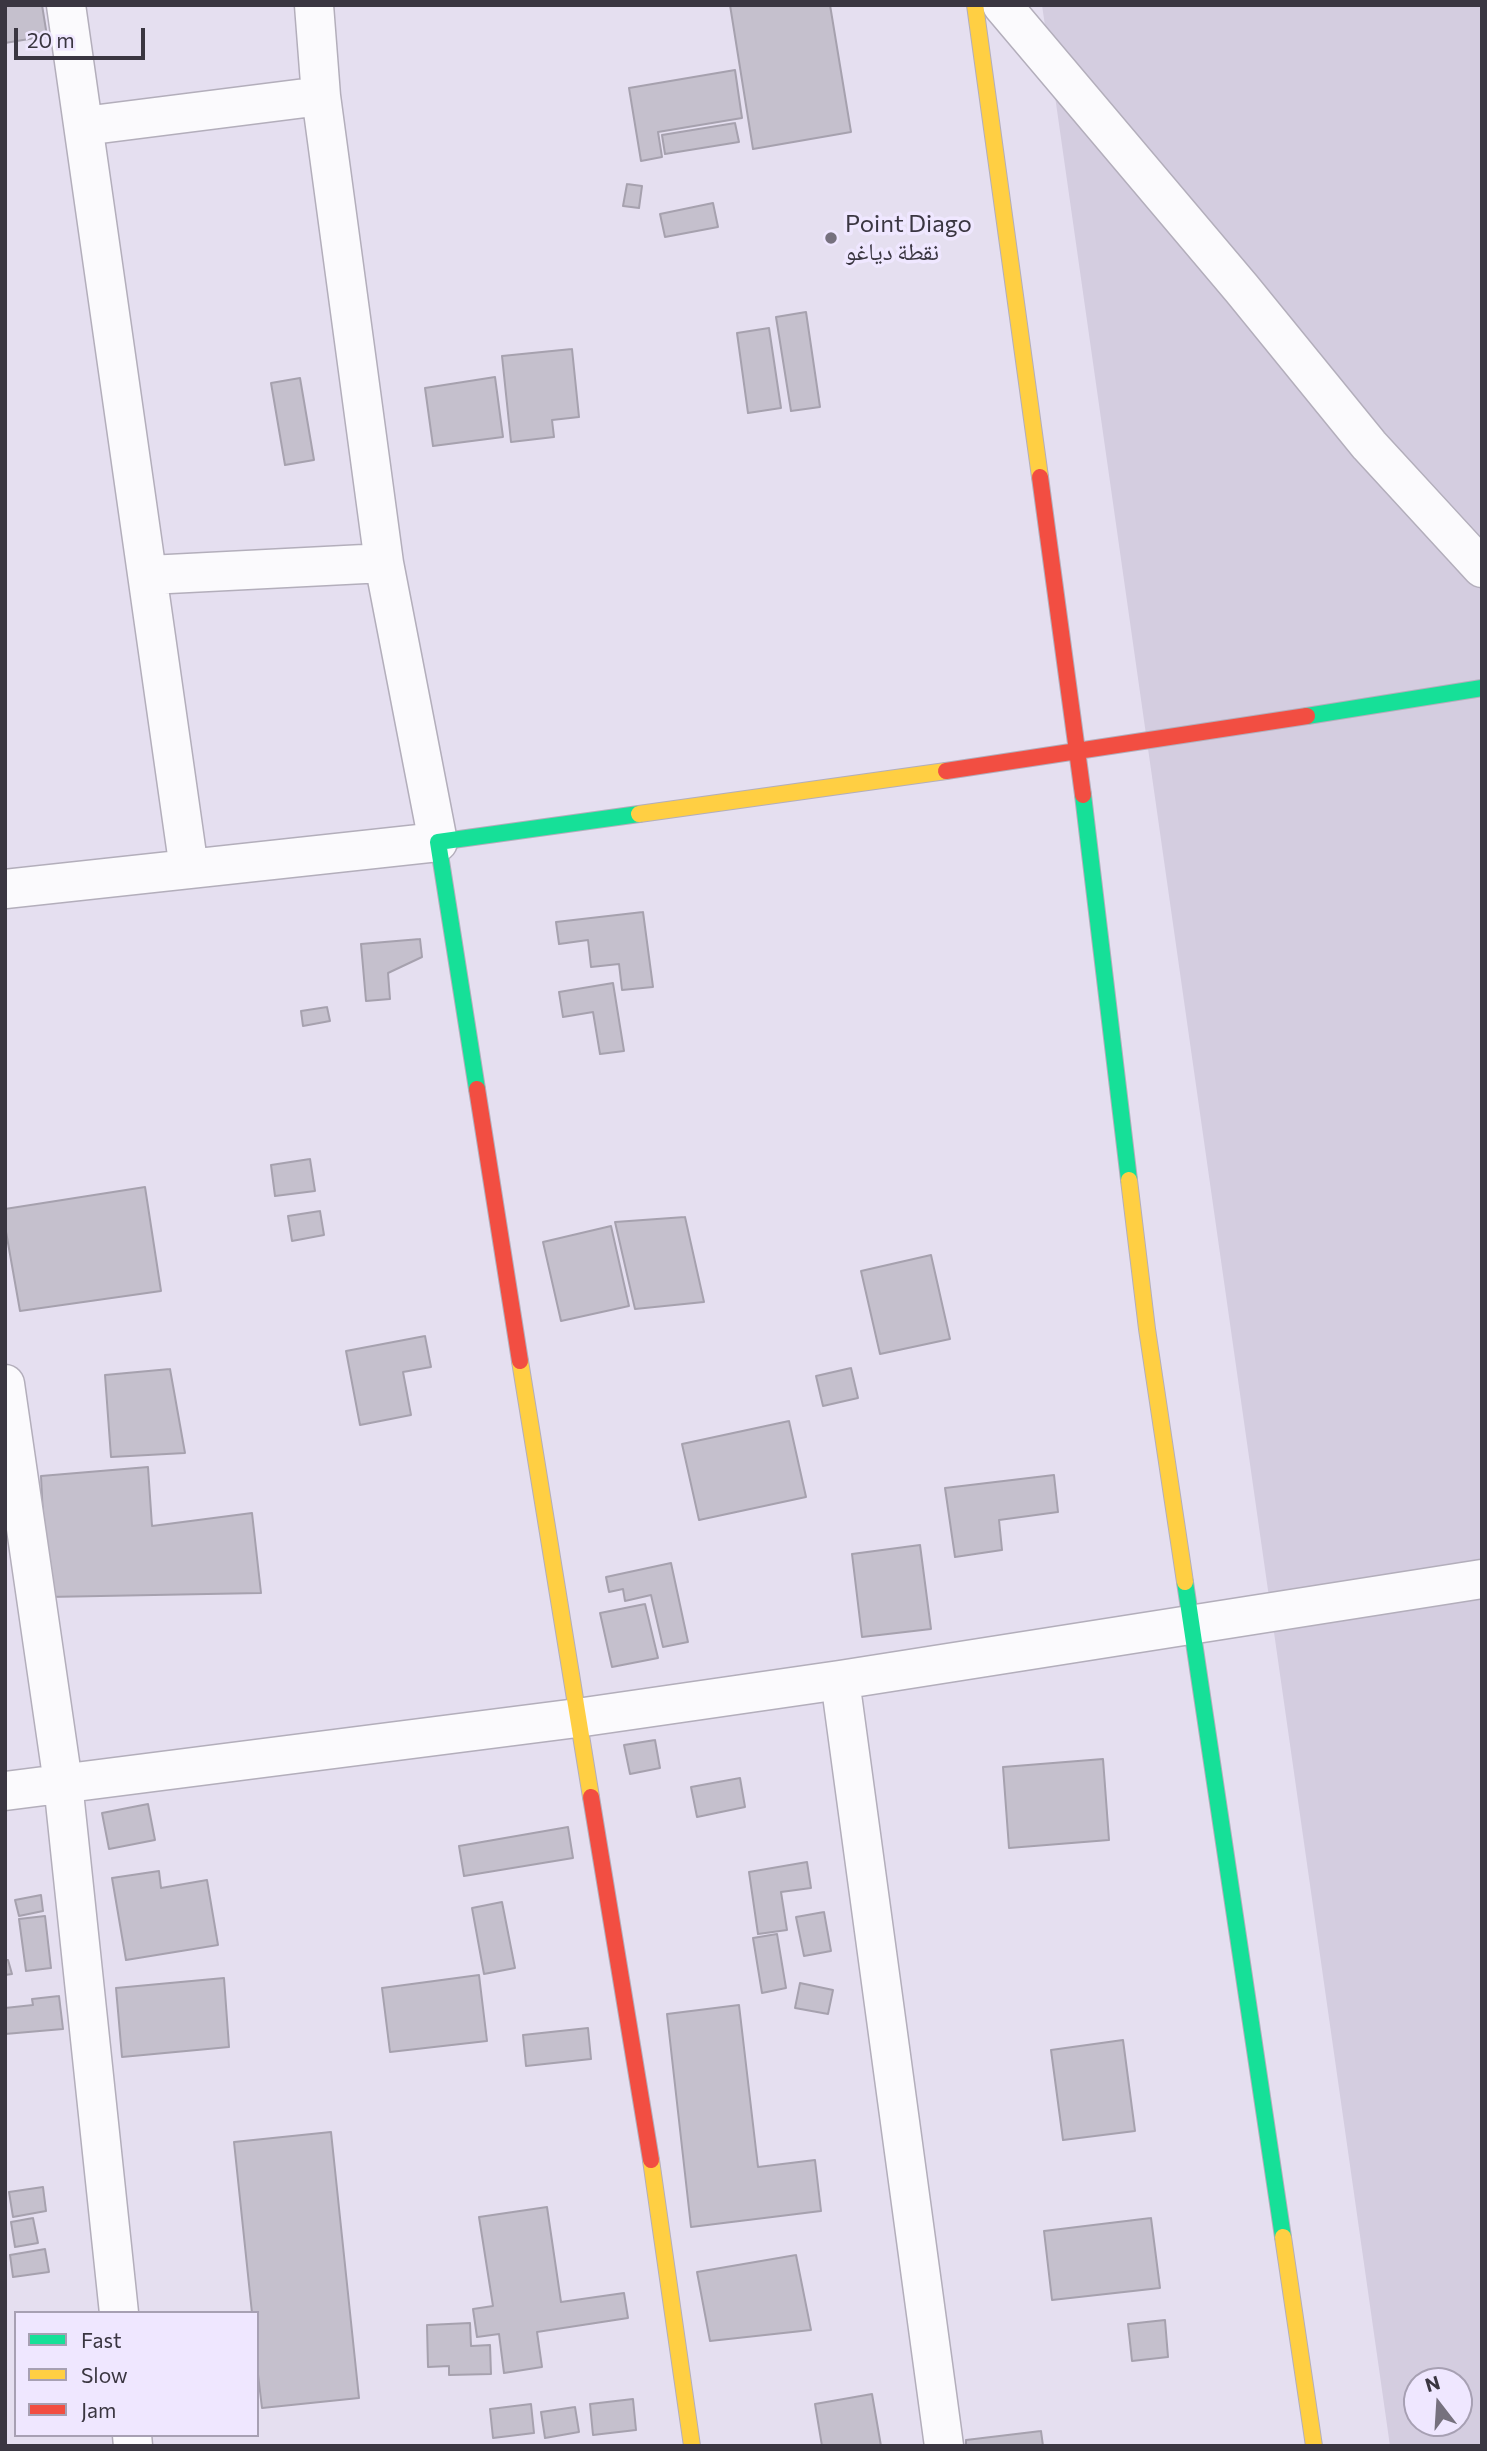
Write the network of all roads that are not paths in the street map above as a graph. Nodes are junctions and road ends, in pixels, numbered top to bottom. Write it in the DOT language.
graph roads {
  1 [pos="66,5"];
  2 [pos="314,5"];
  3 [pos="975,5"];
  4 [pos="1002,5"];
  5 [pos="321,96"];
  6 [pos="84,126"];
  7 [pos="384,563"];
  8 [pos="1482,568"];
  9 [pos="149,575"];
  10 [pos="1482,688"];
  11 [pos="1078,753"];
  12 [pos="438,842"];
  13 [pos="189,869"];
  14 [pos="5,888"];
  15 [pos="5,1384"];
  16 [pos="1482,1579"];
  17 [pos="1191,1623"];
  18 [pos="841,1680"];
  19 [pos="577,1718"];
  20 [pos="64,1783"];
  21 [pos="5,1790"];
  22 [pos="119,2311"];
  23 [pos="692,2446"];
  24 [pos="944,2446"];
  25 [pos="1314,2446"];
  1 -- 6 [label="street"];
  2 -- 5 [label="street"];
  3 -- 11 [label="street"];
  4 -- 8 [label="street"];
  5 -- 6 [label="street"];
  5 -- 7 [label="street"];
  6 -- 9 [label="street"];
  7 -- 9 [label="street"];
  7 -- 12 [label="street"];
  9 -- 13 [label="street"];
  10 -- 11 [label="street"];
  11 -- 12 [label="street"];
  11 -- 17 [label="street"];
  12 -- 13 [label="street"];
  12 -- 19 [label="street"];
  13 -- 14 [label="street"];
  15 -- 20 [label="street"];
  16 -- 17 [label="street"];
  17 -- 18 [label="street"];
  17 -- 25 [label="street"];
  18 -- 19 [label="street"];
  18 -- 24 [label="street"];
  19 -- 20 [label="street"];
  19 -- 23 [label="street"];
  20 -- 21 [label="street"];
  20 -- 22 [label="street"];
}
